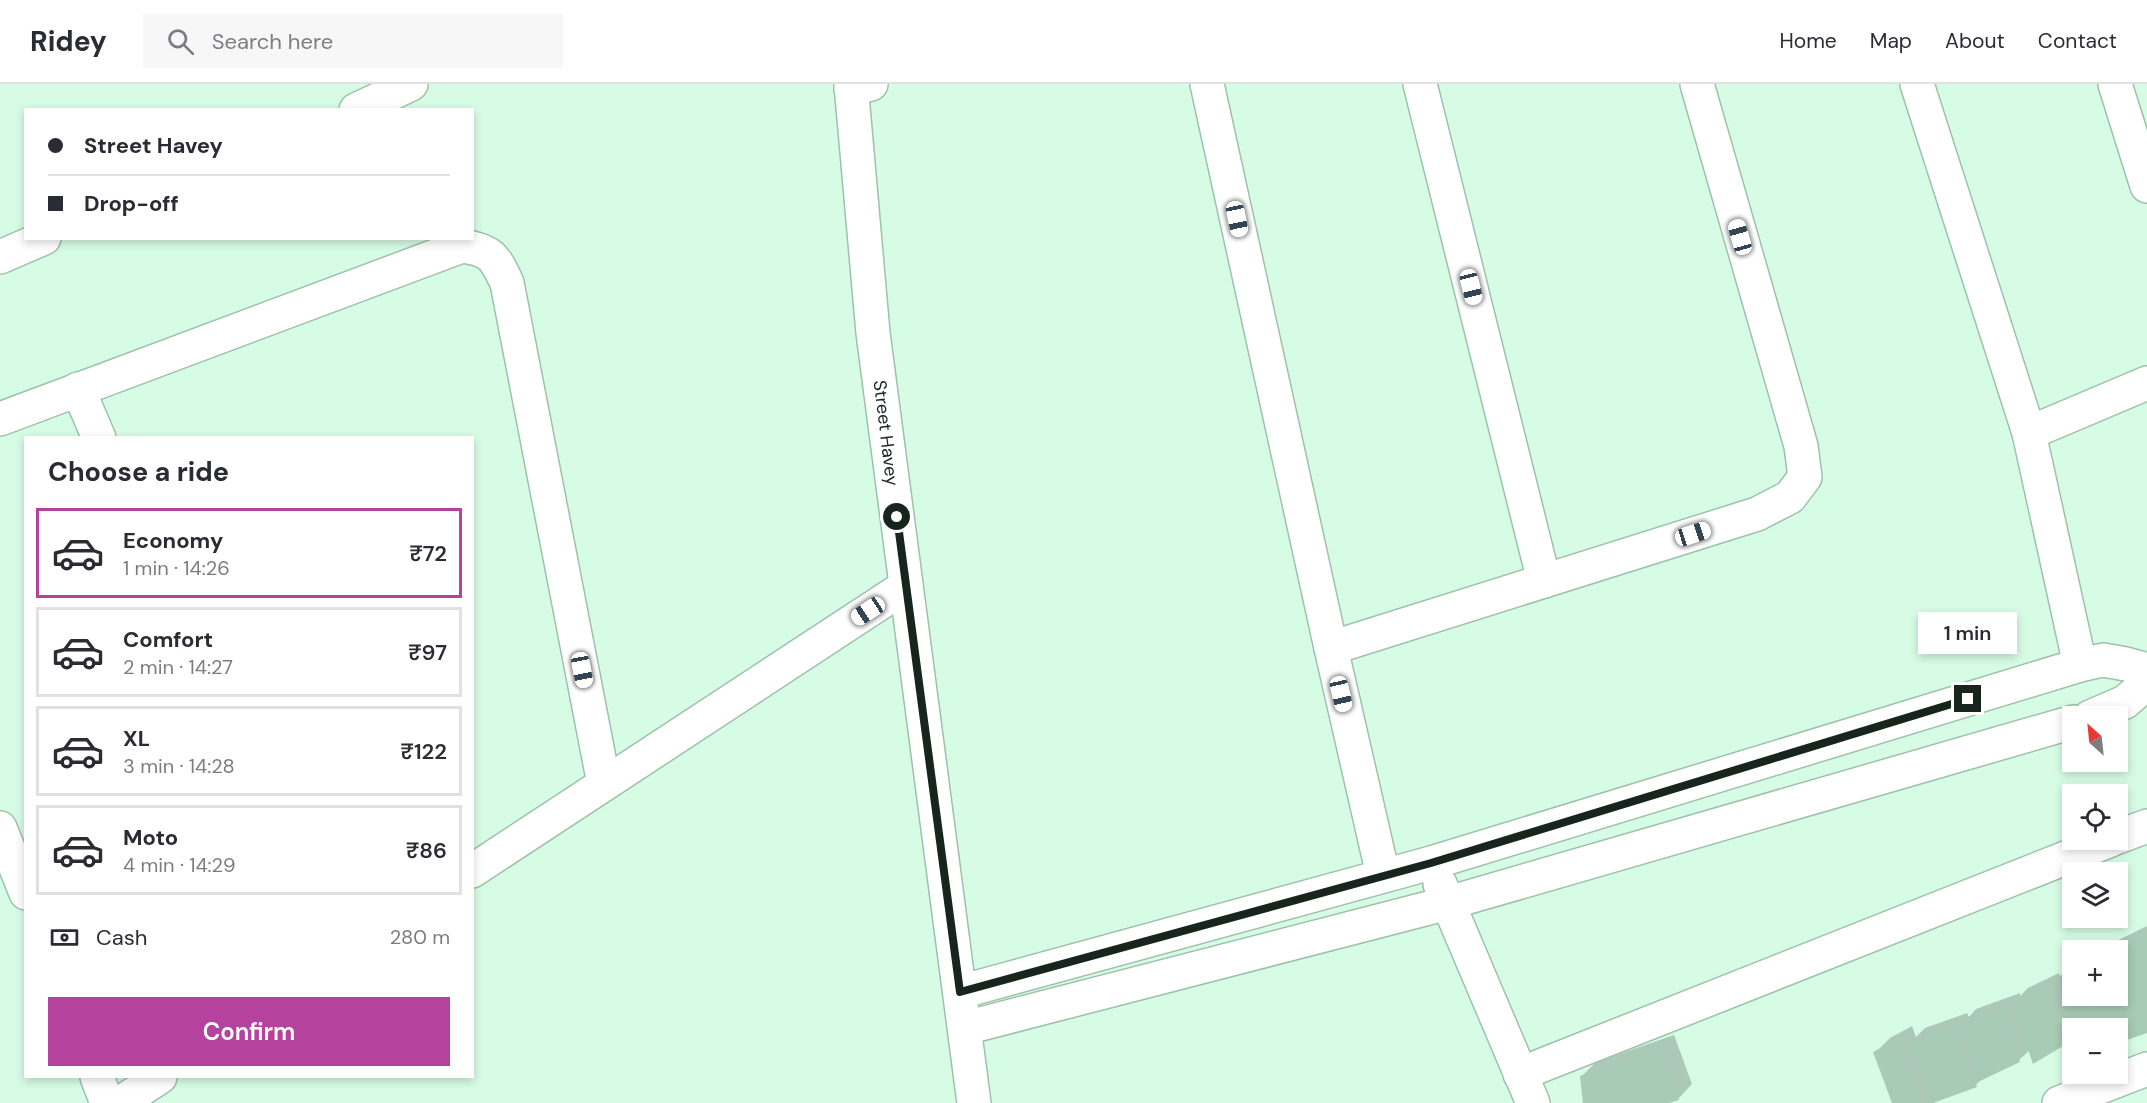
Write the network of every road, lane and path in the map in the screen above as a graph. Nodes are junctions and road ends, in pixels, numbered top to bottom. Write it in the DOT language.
graph roads {
  1 [pos="411,84"];
  2 [pos="1207,84"];
  3 [pos="1420,84"];
  4 [pos="1696,84"];
  5 [pos="1917,84"];
  6 [pos="2115,84"];
  7 [pos="858,86"];
  8 [pos="360,108"];
  9 [pos="2147,186"];
  10 [pos="39,240"];
  11 [pos="0,257"];
  12 [pos="2147,383"];
  13 [pos="78,389"];
  14 [pos="0,419"];
  15 [pos="2029,433"];
  16 [pos="98,436"];
  17 [pos="1544,581"];
  18 [pos="906,586"];
  19 [pos="1331,648"];
  20 [pos="2080,665"];
  21 [pos="2147,670"];
  22 [pos="2147,683"];
  23 [pos="2116,706"];
  24 [pos="2062,725"];
  25 [pos="604,784"];
  26 [pos="2147,826"];
  27 [pos="0,828"];
  28 [pos="2128,833"];
  29 [pos="2087,850"];
  30 [pos="1431,863"];
  31 [pos="474,870"];
  32 [pos="1383,875"];
  33 [pos="24,888"];
  34 [pos="1448,903"];
  35 [pos="960,992"];
  36 [pos="965,1028"];
  37 [pos="2147,1069"];
  38 [pos="97,1078"];
  39 [pos="158,1078"];
  40 [pos="1527,1088"];
  41 [pos="2077,1100"];
  42 [pos="107,1103"];
  43 [pos="120,1103"];
  44 [pos="974,1103"];
  1 -- 8 [label="street"];
  2 -- 19 [label="street"];
  3 -- 17 [label="street"];
  4 -- 17 [label="street"];
  5 -- 15 [label="street"];
  6 -- 9 [label="street"];
  7 -- 18 [label="street, Street Havey"];
  10 -- 11 [label="street"];
  12 -- 15 [label="street"];
  13 -- 14 [label="street"];
  13 -- 16 [label="street"];
  13 -- 25 [label="street"];
  15 -- 20 [label="street"];
  17 -- 19 [label="street"];
  18 -- 25 [label="street"];
  18 -- 35 [label="street, Street Havey"];
  19 -- 32 [label="street"];
  20 -- 21 [label="street"];
  20 -- 30 [label="street"];
  22 -- 23 [label="street"];
  24 -- 34 [label="street"];
  25 -- 31 [label="street"];
  26 -- 28 [label="street"];
  27 -- 33 [label="street"];
  29 -- 40 [label="street"];
  30 -- 32 [label="street"];
  30 -- 34 [label="street"];
  32 -- 35 [label="street"];
  34 -- 36 [label="street"];
  34 -- 40 [label="street"];
  35 -- 36 [label="street, Street Havey"];
  36 -- 44 [label="street, Street Havey"];
  37 -- 41 [label="street"];
  38 -- 42 [label="street"];
  39 -- 43 [label="street"];
}
